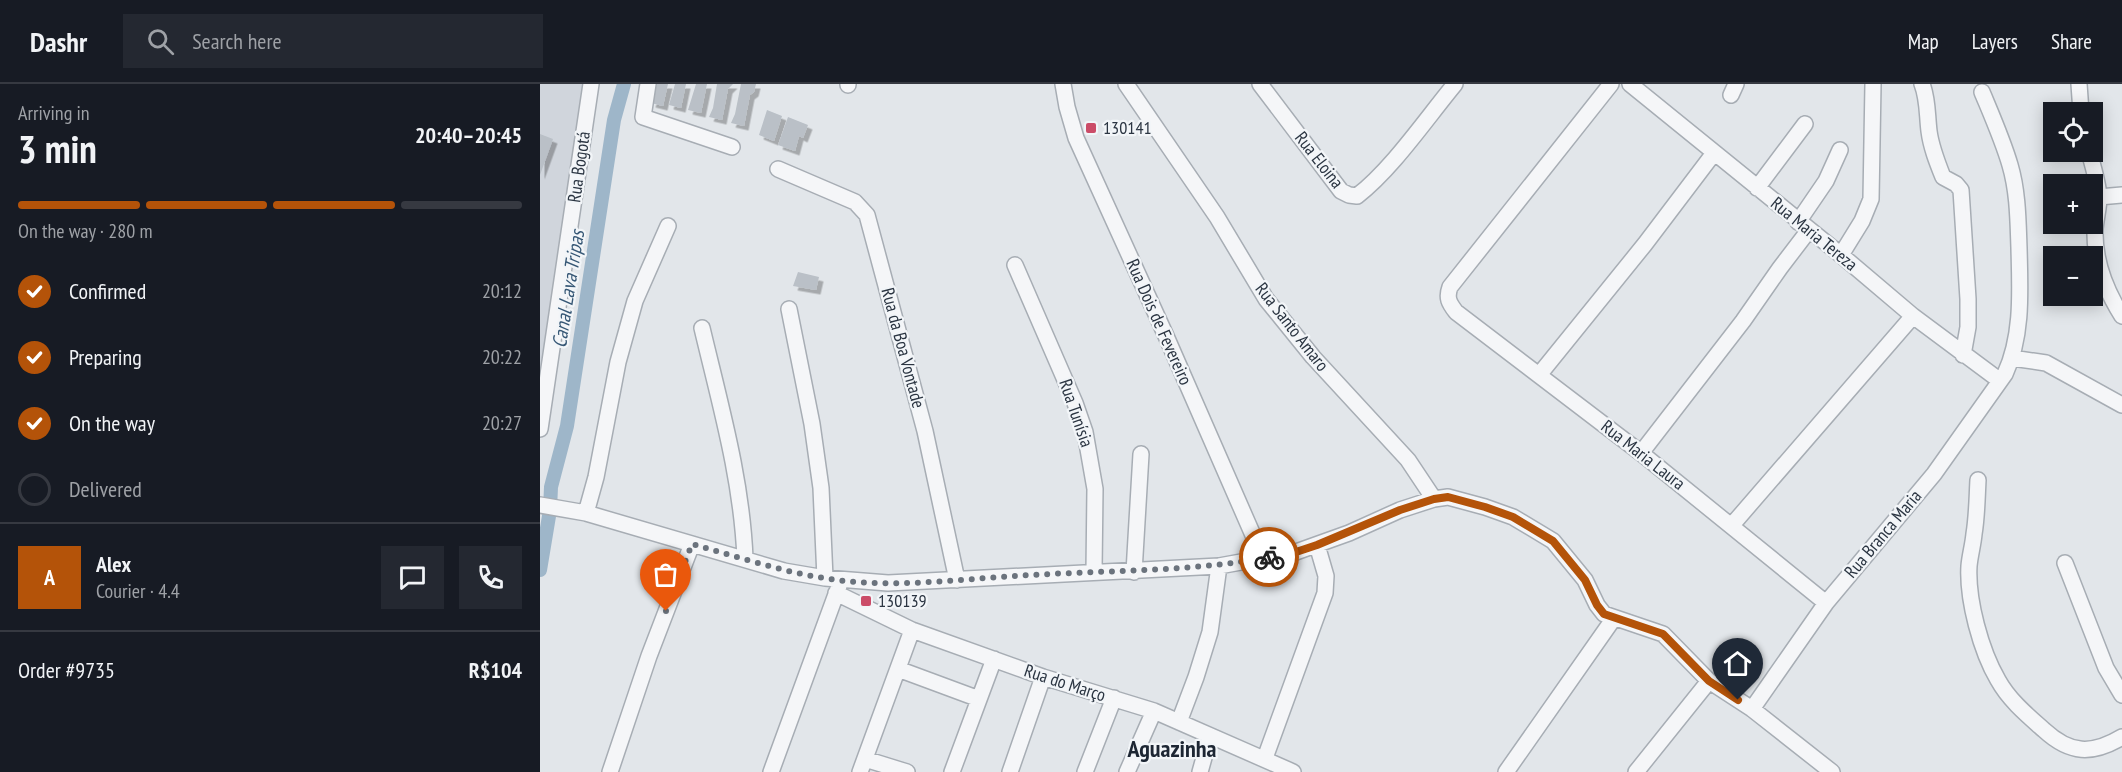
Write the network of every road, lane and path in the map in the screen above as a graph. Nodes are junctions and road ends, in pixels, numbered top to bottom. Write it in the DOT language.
graph roads {
  1 [pos="591,84"];
  2 [pos="648,84"];
  3 [pos="1126,84"];
  4 [pos="1260,84"];
  5 [pos="1455,84"];
  6 [pos="1611,84"];
  7 [pos="1630,84"];
  8 [pos="1873,84"];
  9 [pos="1922,84"];
  10 [pos="2079,84"];
  11 [pos="1064,85"];
  12 [pos="1982,92"];
  13 [pos="2080,102"];
  14 [pos="1805,124"];
  15 [pos="732,147"];
  16 [pos="1840,150"];
  17 [pos="1714,153"];
  18 [pos="778,169"];
  19 [pos="1757,188"];
  20 [pos="2122,195"];
  21 [pos="2103,197"];
  22 [pos="668,226"];
  23 [pos="1803,226"];
  24 [pos="2095,234"];
  25 [pos="1841,255"];
  26 [pos="1015,265"];
  27 [pos="789,309"];
  28 [pos="1914,316"];
  29 [pos="2122,316"];
  30 [pos="702,328"];
  31 [pos="1964,355"];
  32 [pos="2012,358"];
  33 [pos="1539,375"];
  34 [pos="1999,380"];
  35 [pos="2122,405"];
  36 [pos="540,429"];
  37 [pos="1641,453"];
  38 [pos="1141,454"];
  39 [pos="1978,480"];
  40 [pos="1434,499"];
  41 [pos="540,505"];
  42 [pos="581,511"];
  43 [pos="1732,525"];
  44 [pos="692,544"];
  45 [pos="1317,545"];
  46 [pos="1263,558"];
  47 [pos="745,559"];
  48 [pos="2065,563"];
  49 [pos="1219,566"];
  50 [pos="1095,571"];
  51 [pos="1134,572"];
  52 [pos="825,579"];
  53 [pos="957,580"];
  54 [pos="839,587"];
  55 [pos="1826,603"];
  56 [pos="1614,618"];
  57 [pos="912,630"];
  58 [pos="993,659"];
  59 [pos="898,669"];
  60 [pos="1042,677"];
  61 [pos="1709,681"];
  62 [pos="2122,695"];
  63 [pos="1114,698"];
  64 [pos="979,699"];
  65 [pos="1752,709"];
  66 [pos="1154,711"];
  67 [pos="1179,722"];
  68 [pos="1210,736"];
  69 [pos="2122,736"];
  70 [pos="1265,758"];
  71 [pos="862,765"];
  72 [pos="1814,766"];
  73 [pos="610,772"];
  74 [pos="771,772"];
  75 [pos="907,772"];
  76 [pos="952,772"];
  77 [pos="1010,772"];
  78 [pos="1085,772"];
  79 [pos="1127,772"];
  80 [pos="1200,772"];
  81 [pos="1293,772"];
  82 [pos="1506,772"];
  83 [pos="1636,772"];
  84 [pos="1832,772"];
  1 -- 36 [label="street, Rua Bogotá"];
  2 -- 15 [label="street"];
  3 -- 40 [label="street, Rua Santo Amaro"];
  4 -- 5 [label="street, Rua Eloina"];
  6 -- 33 [label="street, Rua Maria Laura"];
  7 -- 17 [label="street, Rua Maria Tereza"];
  8 -- 25 [label="street"];
  9 -- 31 [label="street"];
  10 -- 13 [label="street"];
  11 -- 46 [label="street, Rua Dois de Fevereiro"];
  12 -- 32 [label="street"];
  14 -- 19 [label="street"];
  16 -- 23 [label="street"];
  17 -- 19 [label="street, Rua Maria Tereza"];
  17 -- 33 [label="street"];
  18 -- 53 [label="street, Rua da Boa Vontade"];
  19 -- 23 [label="street, Rua Maria Tereza"];
  20 -- 21 [label="street"];
  22 -- 42 [label="street"];
  23 -- 25 [label="street, Rua Maria Tereza"];
  23 -- 37 [label="street"];
  24 -- 29 [label="street"];
  25 -- 28 [label="street, Rua Maria Tereza"];
  26 -- 50 [label="street, Rua Tunísia"];
  27 -- 52 [label="street"];
  28 -- 31 [label="street, Rua Maria Tereza"];
  28 -- 43 [label="street"];
  30 -- 47 [label="street"];
  31 -- 34 [label="street, Rua Maria Tereza"];
  32 -- 34 [label="street, Rua Branca Maria"];
  32 -- 35 [label="street"];
  33 -- 37 [label="street, Rua Maria Laura"];
  34 -- 55 [label="street, Rua Branca Maria"];
  37 -- 43 [label="street, Rua Maria Laura"];
  38 -- 51 [label="street"];
  39 -- 69 [label="street"];
  40 -- 45 [label="street"];
  40 -- 56 [label="street"];
  41 -- 42 [label="street"];
  42 -- 44 [label="street"];
  43 -- 55 [label="street, Rua Maria Laura"];
  44 -- 47 [label="street"];
  44 -- 73 [label="street"];
  45 -- 46 [label="street"];
  45 -- 70 [label="street"];
  46 -- 49 [label="street"];
  47 -- 52 [label="street"];
  48 -- 62 [label="street"];
  49 -- 51 [label="street"];
  49 -- 67 [label="street"];
  50 -- 51 [label="street"];
  50 -- 53 [label="street"];
  52 -- 54 [label="street"];
  53 -- 54 [label="street"];
  54 -- 57 [label="street, Rua do Março"];
  54 -- 74 [label="street"];
  55 -- 65 [label="street, Rua Branca Maria"];
  56 -- 61 [label="street"];
  56 -- 82 [label="street"];
  57 -- 58 [label="street, Rua do Março"];
  57 -- 59 [label="street"];
  58 -- 60 [label="street, Rua do Março"];
  58 -- 64 [label="street"];
  59 -- 64 [label="street"];
  59 -- 71 [label="street"];
  60 -- 63 [label="street, Rua do Março"];
  60 -- 77 [label="street"];
  61 -- 65 [label="street"];
  61 -- 83 [label="street"];
  63 -- 66 [label="street, Rua do Março"];
  63 -- 78 [label="street"];
  64 -- 76 [label="street"];
  65 -- 72 [label="street"];
  66 -- 67 [label="street, Rua do Março"];
  66 -- 79 [label="street"];
  67 -- 68 [label="street, Rua do Março"];
  68 -- 70 [label="street, Rua do Março"];
  68 -- 80 [label="street"];
  70 -- 81 [label="street, Rua do Março"];
  71 -- 75 [label="street"];
  72 -- 84 [label="street"];
}
